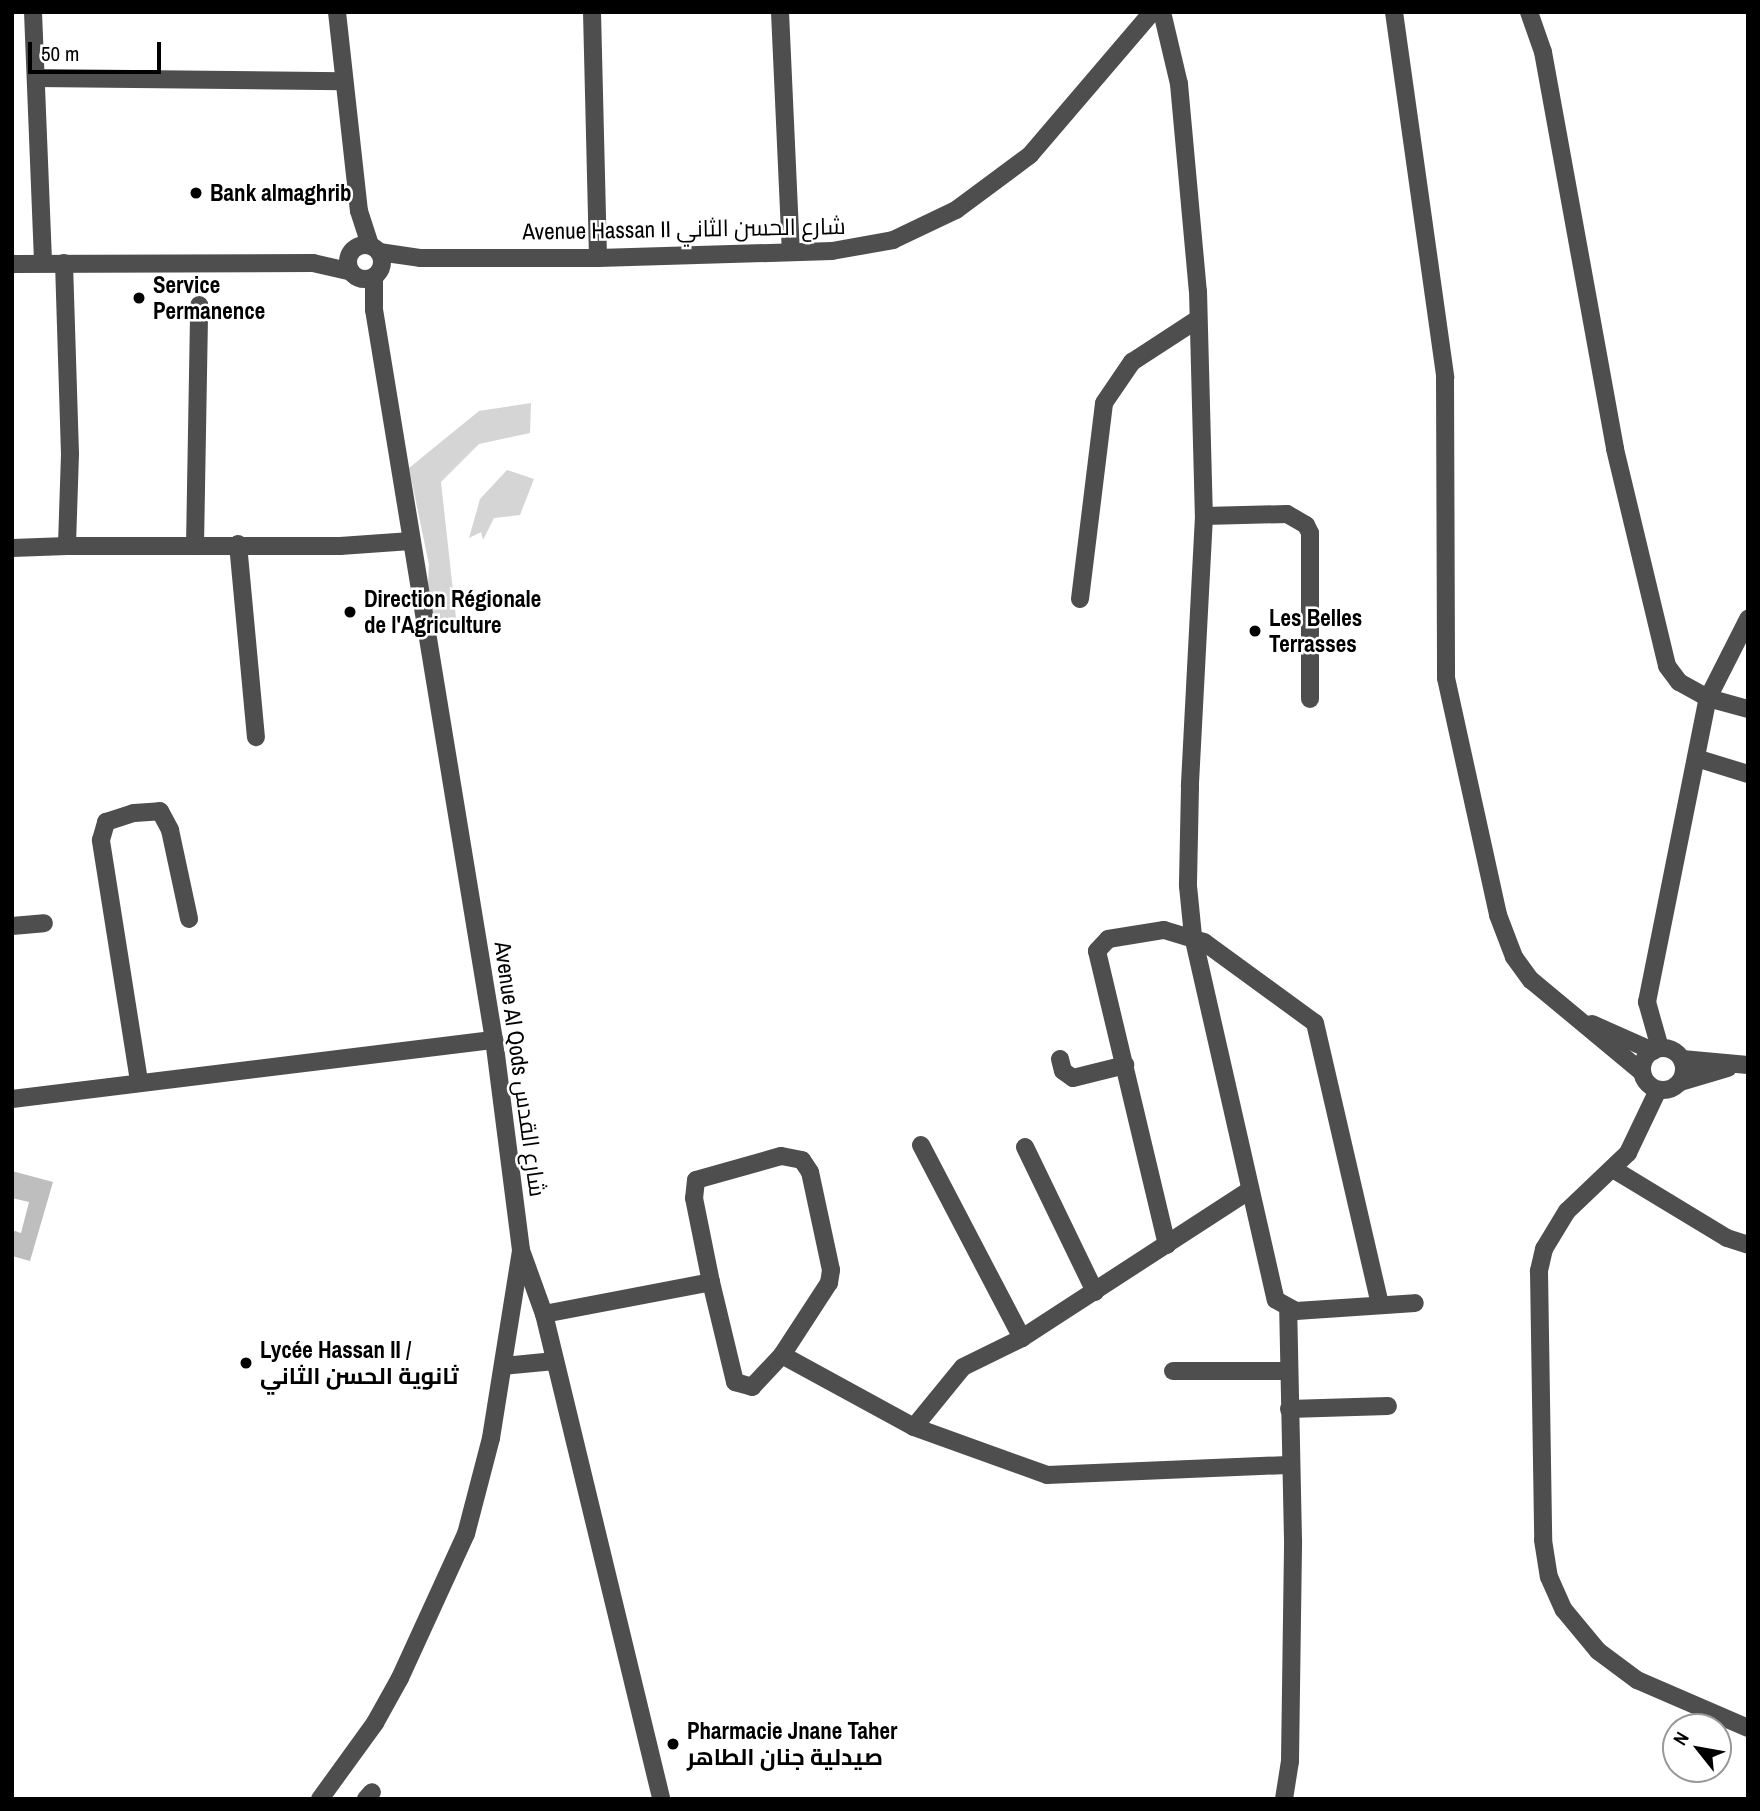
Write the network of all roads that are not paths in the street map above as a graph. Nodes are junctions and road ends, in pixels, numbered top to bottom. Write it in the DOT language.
graph roads {
  1 [pos="33,12"];
  2 [pos="337,12"];
  3 [pos="592,12"];
  4 [pos="780,12"];
  5 [pos="1152,12"];
  6 [pos="1162,12"];
  7 [pos="1394,12"];
  8 [pos="1529,12"];
  9 [pos="36,78"];
  10 [pos="344,81"];
  11 [pos="791,252"];
  12 [pos="598,258"];
  13 [pos="365,261"];
  14 [pos="43,263"];
  15 [pos="64,263"];
  16 [pos="12,264"];
  17 [pos="199,306"];
  18 [pos="1198,319"];
  19 [pos="1204,516"];
  20 [pos="411,541"];
  21 [pos="238,544"];
  22 [pos="67,546"];
  23 [pos="195,546"];
  24 [pos="12,548"];
  25 [pos="1080,599"];
  26 [pos="1748,620"];
  27 [pos="1707,698"];
  28 [pos="1310,699"];
  29 [pos="1748,709"];
  30 [pos="256,737"];
  31 [pos="1696,758"];
  32 [pos="1748,774"];
  33 [pos="189,919"];
  34 [pos="44,923"];
  35 [pos="12,926"];
  36 [pos="1193,936"];
  37 [pos="1567,1013"];
  38 [pos="494,1040"];
  39 [pos="1656,1050"];
  40 [pos="1060,1059"];
  41 [pos="1682,1059"];
  42 [pos="1125,1065"];
  43 [pos="1741,1066"];
  44 [pos="1642,1072"];
  45 [pos="139,1081"];
  46 [pos="1680,1082"];
  47 [pos="1658,1090"];
  48 [pos="12,1099"];
  49 [pos="921,1145"];
  50 [pos="1025,1147"];
  51 [pos="1613,1169"];
  52 [pos="1250,1190"];
  53 [pos="1167,1245"];
  54 [pos="1748,1245"];
  55 [pos="521,1250"];
  56 [pos="711,1282"];
  57 [pos="1096,1292"];
  58 [pos="1415,1303"];
  59 [pos="1380,1306"];
  60 [pos="1288,1310"];
  61 [pos="544,1314"];
  62 [pos="1022,1338"];
  63 [pos="782,1355"];
  64 [pos="555,1361"];
  65 [pos="503,1366"];
  66 [pos="1173,1371"];
  67 [pos="1289,1371"];
  68 [pos="1388,1406"];
  69 [pos="1289,1409"];
  70 [pos="914,1427"];
  71 [pos="1288,1465"];
  72 [pos="1748,1728"];
  73 [pos="320,1799"];
  74 [pos="661,1799"];
  75 [pos="1284,1799"];
  1 -- 9 [label="street"];
  2 -- 10 [label="street, Avenue Al Qods شارع القدس"];
  3 -- 12 [label="street"];
  4 -- 11 [label="street"];
  5 -- 11 [label="street, Avenue Hassan II شارع الحسن الثاني"];
  6 -- 18 [label="street"];
  7 -- 37 [label="street"];
  8 -- 27 [label="street"];
  9 -- 10 [label="street"];
  9 -- 14 [label="street"];
  10 -- 13 [label="street, Avenue Al Qods شارع القدس"];
  11 -- 12 [label="street, Avenue Hassan II شارع الحسن الثاني"];
  12 -- 13 [label="street, Avenue Hassan II شارع الحسن الثاني"];
  13 -- 15 [label="street, Avenue Hassan II شارع الحسن الثاني"];
  13 -- 20 [label="street, Avenue Al Qods شارع القدس"];
  14 -- 15 [label="street, Avenue Hassan II شارع الحسن الثاني"];
  14 -- 16 [label="street, Avenue Hassan II شارع الحسن الثاني"];
  15 -- 22 [label="street"];
  17 -- 23 [label="street"];
  18 -- 19 [label="street"];
  18 -- 25 [label="street"];
  19 -- 28 [label="street"];
  19 -- 36 [label="street"];
  20 -- 21 [label="street"];
  20 -- 38 [label="street, Avenue Al Qods شارع القدس"];
  21 -- 23 [label="street"];
  21 -- 30 [label="street"];
  22 -- 23 [label="street"];
  22 -- 24 [label="street"];
  26 -- 27 [label="street"];
  27 -- 29 [label="street"];
  27 -- 31 [label="street"];
  31 -- 32 [label="street"];
  31 -- 39 [label="street"];
  33 -- 45 [label="street"];
  34 -- 35 [label="street"];
  36 -- 42 [label="street"];
  36 -- 52 [label="street"];
  36 -- 59 [label="street"];
  37 -- 39 [label="street"];
  37 -- 44 [label="street"];
  38 -- 45 [label="street"];
  38 -- 55 [label="street, Avenue Al Qods شارع القدس"];
  39 -- 41 [label="street"];
  39 -- 44 [label="street"];
  40 -- 42 [label="street"];
  41 -- 43 [label="street"];
  41 -- 46 [label="street"];
  42 -- 53 [label="street"];
  43 -- 46 [label="street"];
  44 -- 47 [label="street"];
  45 -- 48 [label="street"];
  46 -- 47 [label="street"];
  47 -- 51 [label="street"];
  49 -- 62 [label="street"];
  50 -- 57 [label="street"];
  51 -- 54 [label="street"];
  51 -- 72 [label="street"];
  52 -- 53 [label="street"];
  52 -- 60 [label="street"];
  53 -- 57 [label="street"];
  55 -- 61 [label="street"];
  55 -- 65 [label="street, Avenue Al Qods شارع القدس"];
  56 -- 61 [label="street"];
  56 -- 63 [label="street"];
  56 -- 63 [label="street"];
  57 -- 62 [label="street"];
  58 -- 59 [label="street"];
  59 -- 60 [label="street"];
  60 -- 67 [label="street"];
  61 -- 64 [label="street"];
  62 -- 70 [label="street"];
  63 -- 70 [label="street"];
  64 -- 65 [label="street"];
  64 -- 74 [label="street"];
  65 -- 73 [label="street, Avenue Al Qods شارع القدس"];
  66 -- 67 [label="street"];
  67 -- 69 [label="street"];
  68 -- 69 [label="street"];
  69 -- 71 [label="street"];
  70 -- 71 [label="street"];
  71 -- 75 [label="street"];
}
